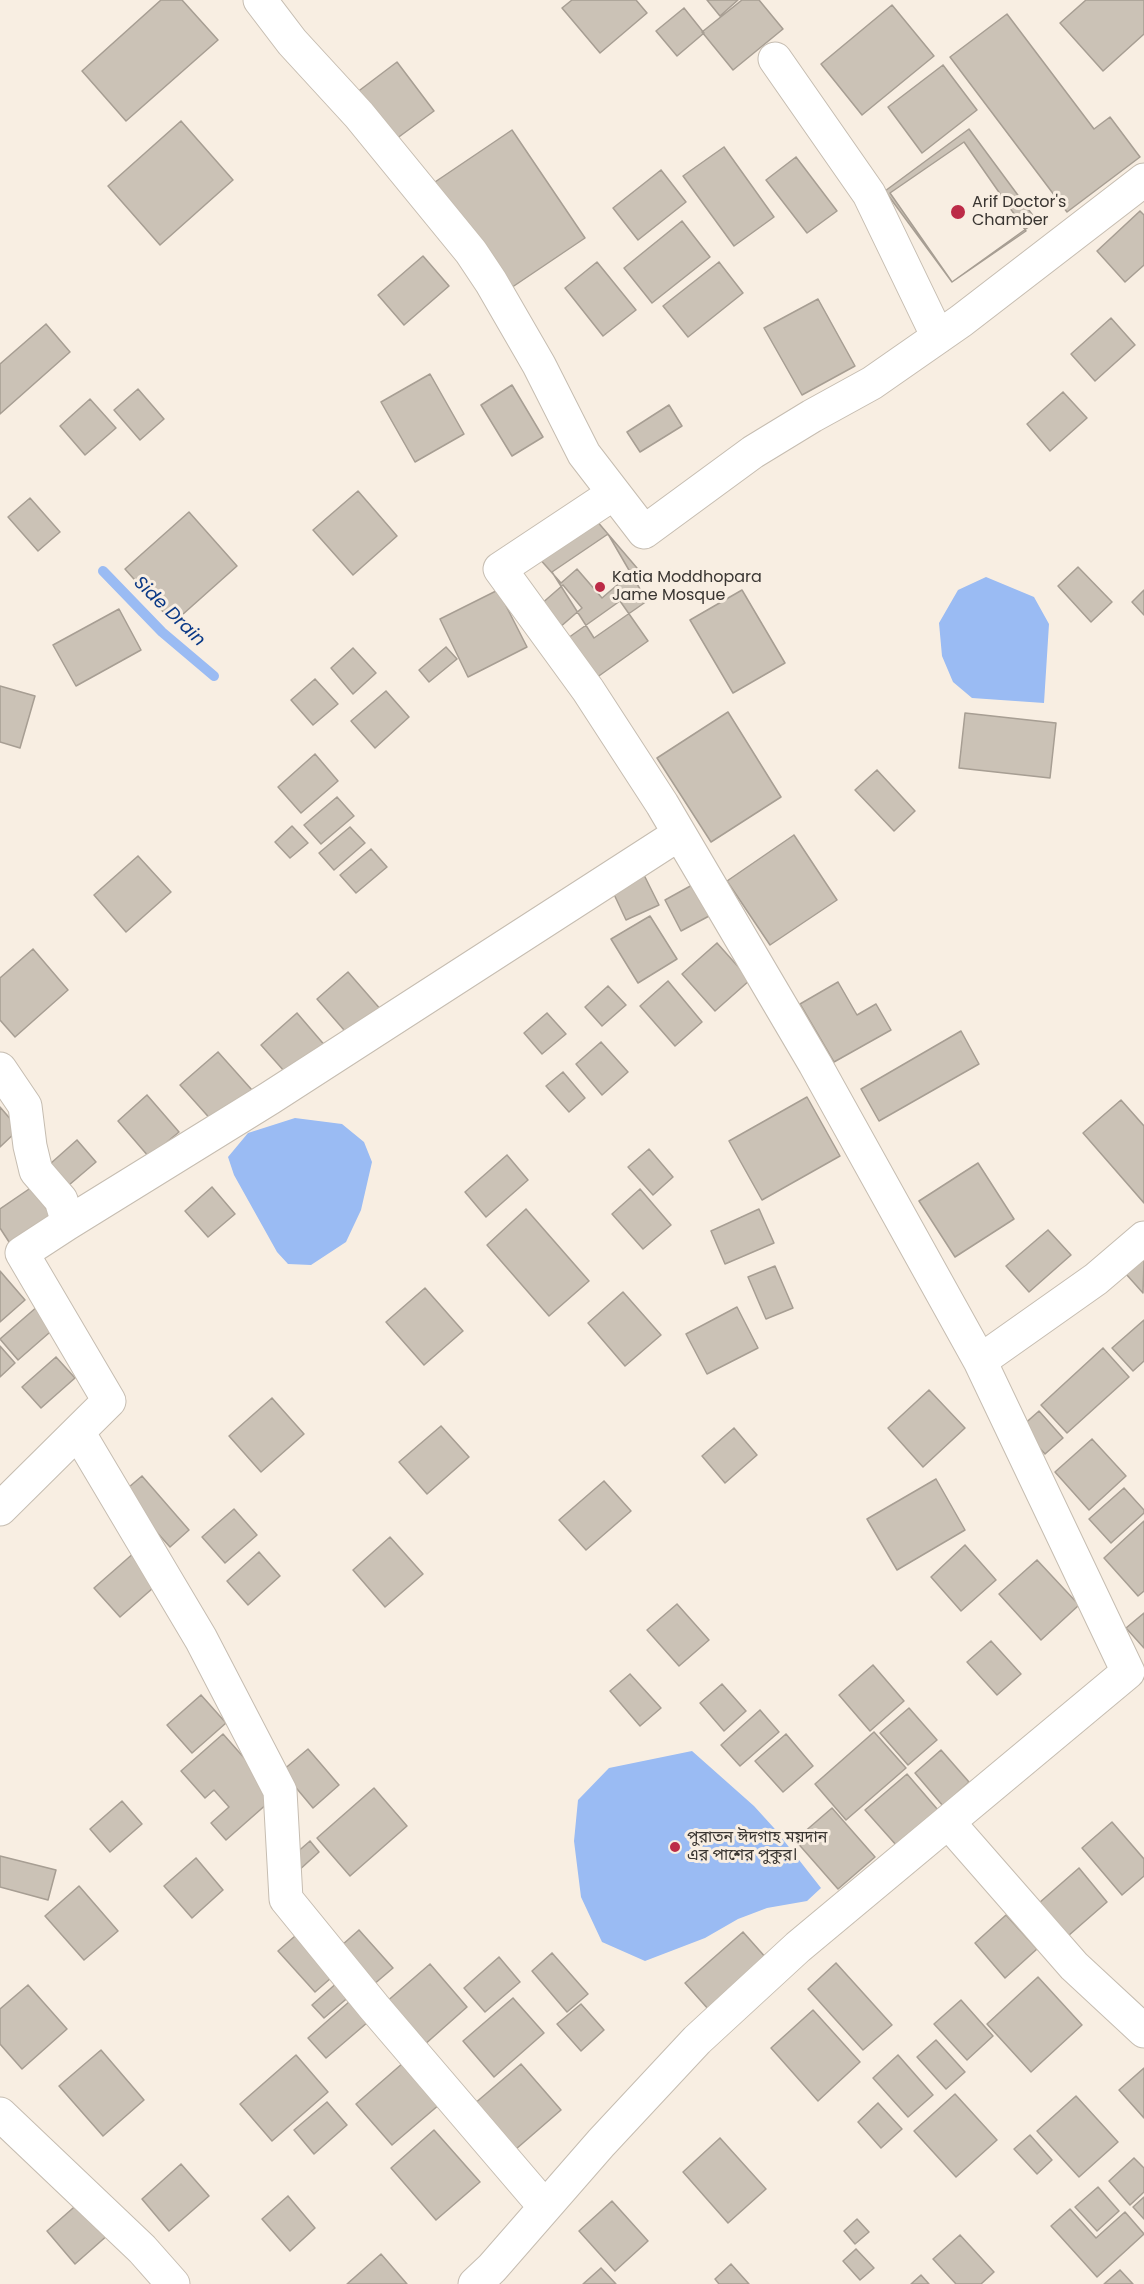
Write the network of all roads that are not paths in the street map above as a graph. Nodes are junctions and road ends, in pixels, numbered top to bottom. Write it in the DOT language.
graph roads {
  1 [pos="260,0"];
  2 [pos="775,59"];
  3 [pos="1144,180"];
  4 [pos="938,337"];
  5 [pos="613,494"];
  6 [pos="679,834"];
  7 [pos="0,1069"];
  8 [pos="68,1222"];
  9 [pos="1144,1238"];
  10 [pos="980,1361"];
  11 [pos="78,1432"];
  12 [pos="0,1509"];
  13 [pos="948,1822"];
  14 [pos="1144,2031"];
  15 [pos="0,2114"];
  16 [pos="545,2207"];
  17 [pos="483,2281"];
  18 [pos="173,2284"];
  1 -- 5 [label="street"];
  2 -- 4 [label="street"];
  3 -- 4 [label="street"];
  4 -- 5 [label="street"];
  5 -- 6 [label="street"];
  6 -- 8 [label="street"];
  6 -- 10 [label="street"];
  7 -- 8 [label="street"];
  8 -- 11 [label="street"];
  9 -- 10 [label="street"];
  10 -- 13 [label="street"];
  11 -- 12 [label="street"];
  11 -- 16 [label="street"];
  13 -- 14 [label="street"];
  13 -- 16 [label="street"];
  15 -- 18 [label="street"];
  16 -- 17 [label="street"];
}
